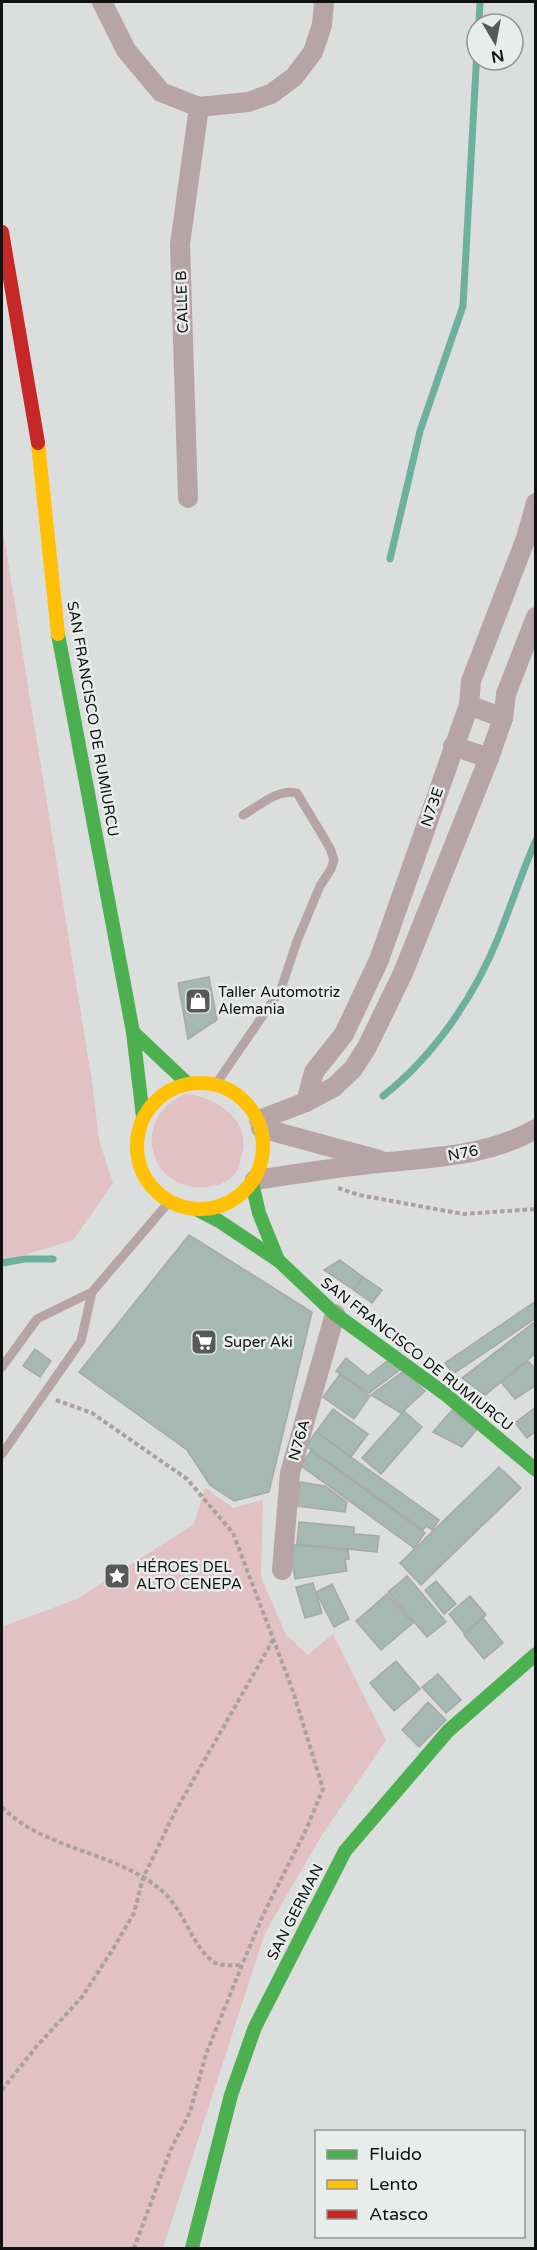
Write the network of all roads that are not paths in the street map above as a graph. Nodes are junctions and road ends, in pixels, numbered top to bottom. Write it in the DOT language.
graph roads {
  1 [pos="102,2"];
  2 [pos="324,2"];
  3 [pos="199,107"];
  4 [pos="2,232"];
  5 [pos="188,498"];
  6 [pos="536,503"];
  7 [pos="536,617"];
  8 [pos="469,705"];
  9 [pos="503,718"];
  10 [pos="453,746"];
  11 [pos="489,758"];
  12 [pos="243,815"];
  13 [pos="379,960"];
  14 [pos="403,973"];
  15 [pos="133,1032"];
  16 [pos="188,1084"];
  17 [pos="216,1084"];
  18 [pos="306,1102"];
  19 [pos="143,1117"];
  20 [pos="260,1124"];
  21 [pos="536,1128"];
  22 [pos="387,1162"];
  23 [pos="253,1181"];
  24 [pos="169,1202"];
  25 [pos="198,1210"];
  26 [pos="279,1261"];
  27 [pos="92,1292"];
  28 [pos="335,1314"];
  29 [pos="2,1367"];
  30 [pos="2,1454"];
  31 [pos="536,1470"];
  32 [pos="282,1570"];
  33 [pos="536,1654"];
  34 [pos="192,2248"];
  1 -- 3 [label="street"];
  2 -- 3 [label="street"];
  3 -- 5 [label="street, CALLE B"];
  4 -- 15 [label="main road, SAN FRANCISCO DE RUMIURCU"];
  6 -- 8 [label="street, N73E"];
  7 -- 9 [label="street"];
  8 -- 9 [label="street"];
  8 -- 10 [label="street, N73E"];
  9 -- 11 [label="street"];
  10 -- 11 [label="street"];
  10 -- 13 [label="street, N73E"];
  11 -- 14 [label="street"];
  12 -- 17 [label="lane"];
  13 -- 14 [label="street"];
  13 -- 18 [label="street, N73E"];
  14 -- 18 [label="street"];
  15 -- 16 [label="main road"];
  15 -- 19 [label="main road, SAN FRANCISCO DE RUMIURCU"];
  16 -- 17 [label="main road"];
  16 -- 19 [label="main road"];
  17 -- 20 [label="main road"];
  18 -- 20 [label="street"];
  19 -- 24 [label="main road"];
  20 -- 22 [label="street, N76"];
  20 -- 23 [label="main road"];
  21 -- 22 [label="street, N76"];
  22 -- 23 [label="street, N76"];
  23 -- 25 [label="main road"];
  23 -- 26 [label="main road, SAN FRANCISCO DE RUMIURCU"];
  24 -- 25 [label="main road"];
  24 -- 27 [label="lane"];
  25 -- 26 [label="main road, SAN FRANCISCO DE RUMIURCU"];
  26 -- 28 [label="main road, SAN FRANCISCO DE RUMIURCU"];
  27 -- 29 [label="lane"];
  27 -- 30 [label="lane"];
  28 -- 31 [label="main road, SAN FRANCISCO DE RUMIURCU"];
  28 -- 32 [label="street, N76A"];
  33 -- 34 [label="main road, SAN GERMAN"];
}
